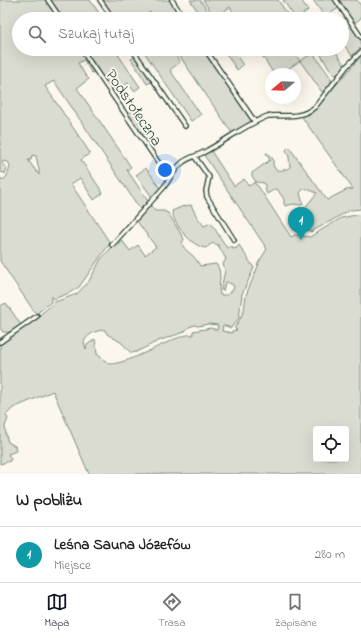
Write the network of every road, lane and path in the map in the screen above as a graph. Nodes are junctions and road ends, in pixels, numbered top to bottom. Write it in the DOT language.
graph roads {
  1 [pos="48,0"];
  2 [pos="100,0"];
  3 [pos="172,0"];
  4 [pos="336,0"];
  5 [pos="56,12"];
  6 [pos="108,12"];
  7 [pos="180,12"];
  8 [pos="344,12"];
  9 [pos="349,19"];
  10 [pos="361,37"];
  11 [pos="361,52"];
  12 [pos="86,56"];
  13 [pos="137,56"];
  14 [pos="210,56"];
  15 [pos="255,122"];
  16 [pos="185,126"];
  17 [pos="195,156"];
  18 [pos="169,178"];
  19 [pos="234,240"];
  20 [pos="112,245"];
  21 [pos="37,316"];
  22 [pos="0,336"];
  23 [pos="2,341"];
  1 -- 5 [label="street"];
  2 -- 6 [label="street"];
  3 -- 7 [label="street"];
  4 -- 8 [label="street"];
  9 -- 10 [label="street"];
  11 -- 15 [label="street"];
  12 -- 18 [label="street, Podstołeczna"];
  13 -- 16 [label="street"];
  14 -- 15 [label="street"];
  15 -- 17 [label="street"];
  17 -- 18 [label="street"];
  17 -- 19 [label="street"];
  18 -- 20 [label="street"];
  21 -- 23 [label="street"];
  22 -- 23 [label="street"];
}
